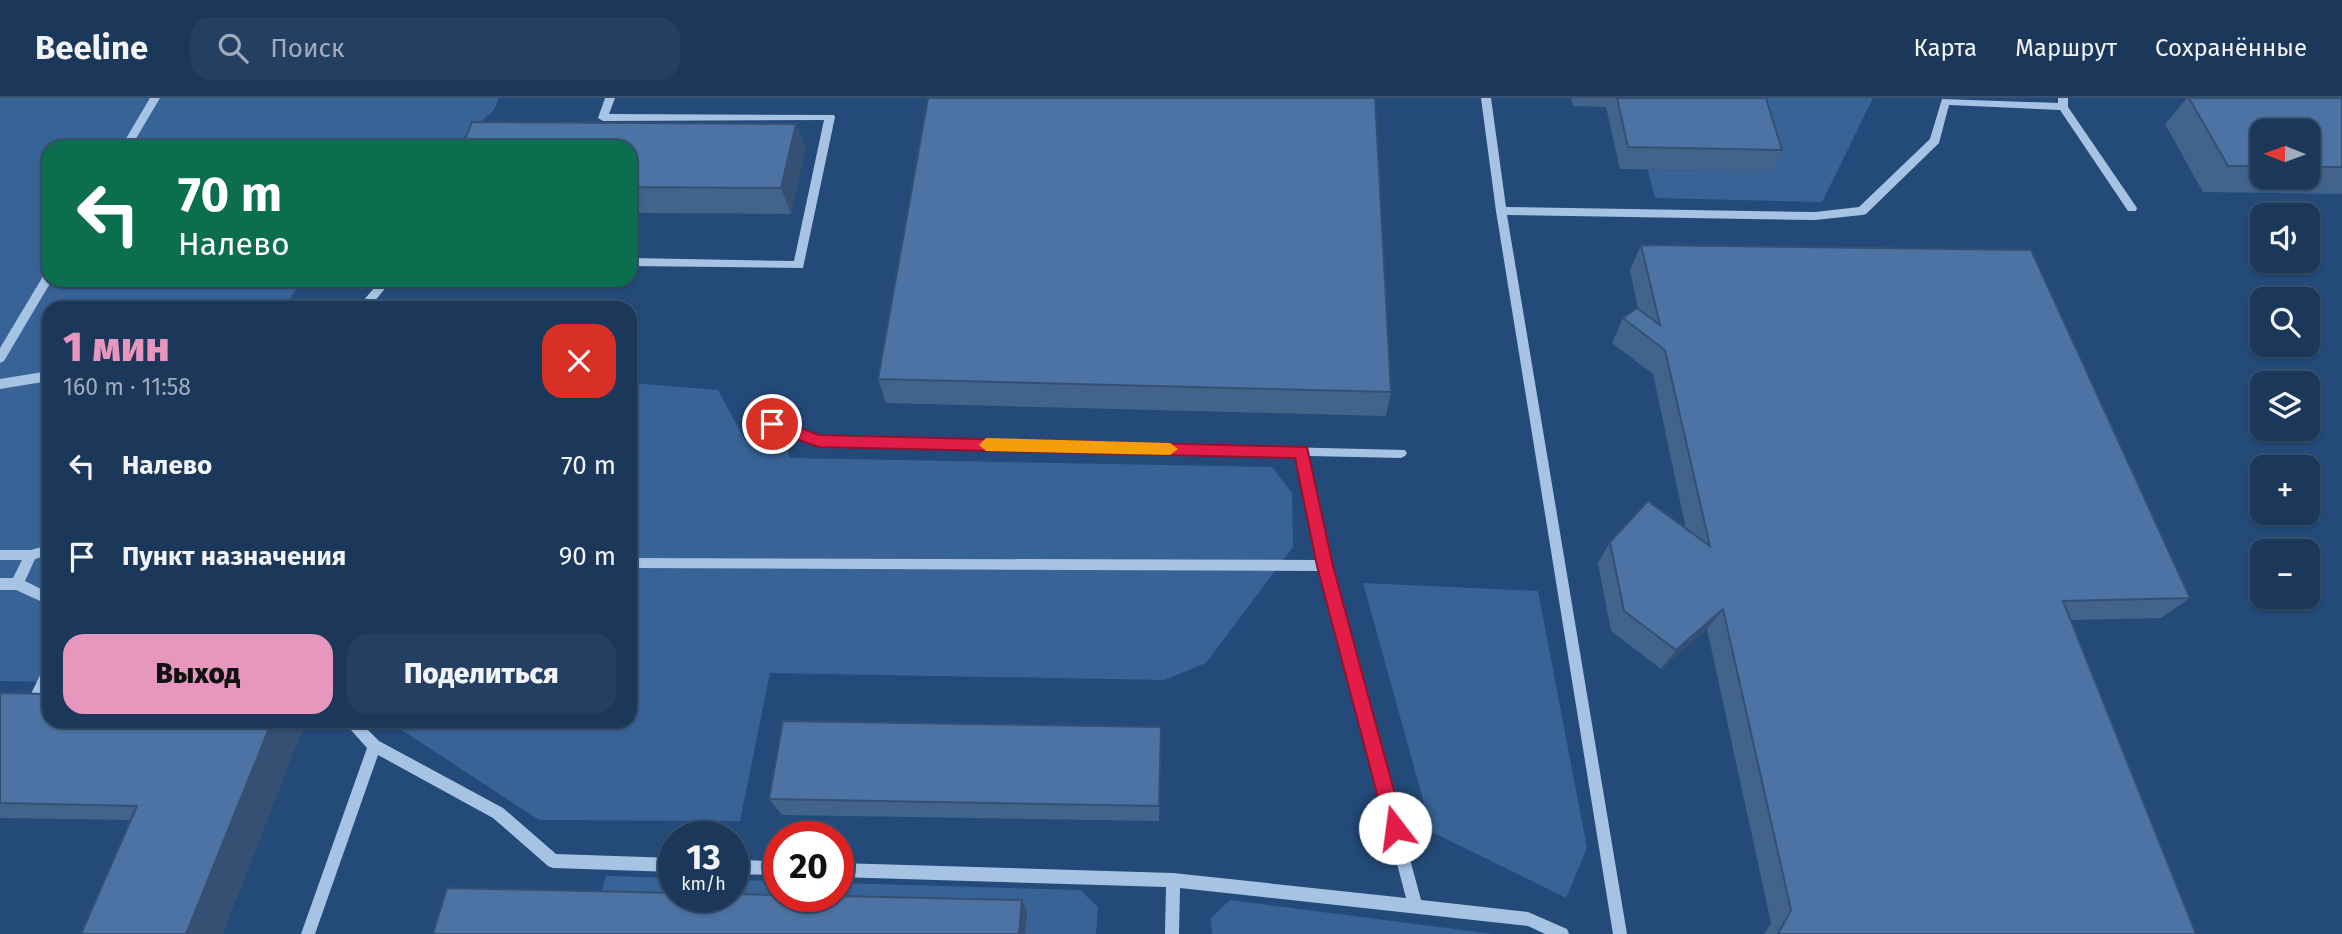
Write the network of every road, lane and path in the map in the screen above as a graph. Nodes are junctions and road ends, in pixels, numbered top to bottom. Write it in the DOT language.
graph roads {
  1 [pos="155,98"];
  2 [pos="610,98"];
  3 [pos="1486,98"];
  4 [pos="2063,102"];
  5 [pos="130,140"];
  6 [pos="2132,208"];
  7 [pos="1501,211"];
  8 [pos="637,262"];
  9 [pos="42,287"];
  10 [pos="381,287"];
  11 [pos="369,301"];
  12 [pos="0,358"];
  13 [pos="42,377"];
  14 [pos="0,384"];
  15 [pos="772,424"];
  16 [pos="1302,452"];
  17 [pos="1401,453"];
  18 [pos="42,552"];
  19 [pos="0,555"];
  20 [pos="31,555"];
  21 [pos="637,563"];
  22 [pos="1325,566"];
  23 [pos="0,584"];
  24 [pos="18,584"];
  25 [pos="42,596"];
  26 [pos="42,686"];
  27 [pos="37,696"];
  28 [pos="357,728"];
  29 [pos="374,746"];
  30 [pos="658,864"];
  31 [pos="854,870"];
  32 [pos="1173,880"];
  33 [pos="1416,907"];
  34 [pos="308,934"];
  35 [pos="1172,934"];
  36 [pos="1562,934"];
  37 [pos="1620,934"];
  1 -- 5 [label="lane"];
  2 -- 8 [label="lane"];
  3 -- 7 [label="lane"];
  4 -- 6 [label="lane"];
  4 -- 7 [label="lane"];
  7 -- 37 [label="lane"];
  9 -- 12 [label="lane"];
  10 -- 11 [label="lane"];
  13 -- 14 [label="lane"];
  15 -- 16 [label="lane"];
  16 -- 17 [label="lane"];
  16 -- 22 [label="lane"];
  18 -- 20 [label="lane"];
  19 -- 20 [label="lane"];
  20 -- 24 [label="lane"];
  21 -- 22 [label="lane"];
  22 -- 33 [label="lane"];
  23 -- 24 [label="lane"];
  24 -- 25 [label="lane"];
  26 -- 27 [label="lane"];
  28 -- 29 [label="lane"];
  29 -- 30 [label="lane"];
  29 -- 34 [label="lane"];
  31 -- 32 [label="lane"];
  32 -- 33 [label="lane"];
  32 -- 35 [label="lane"];
  33 -- 36 [label="lane"];
}
